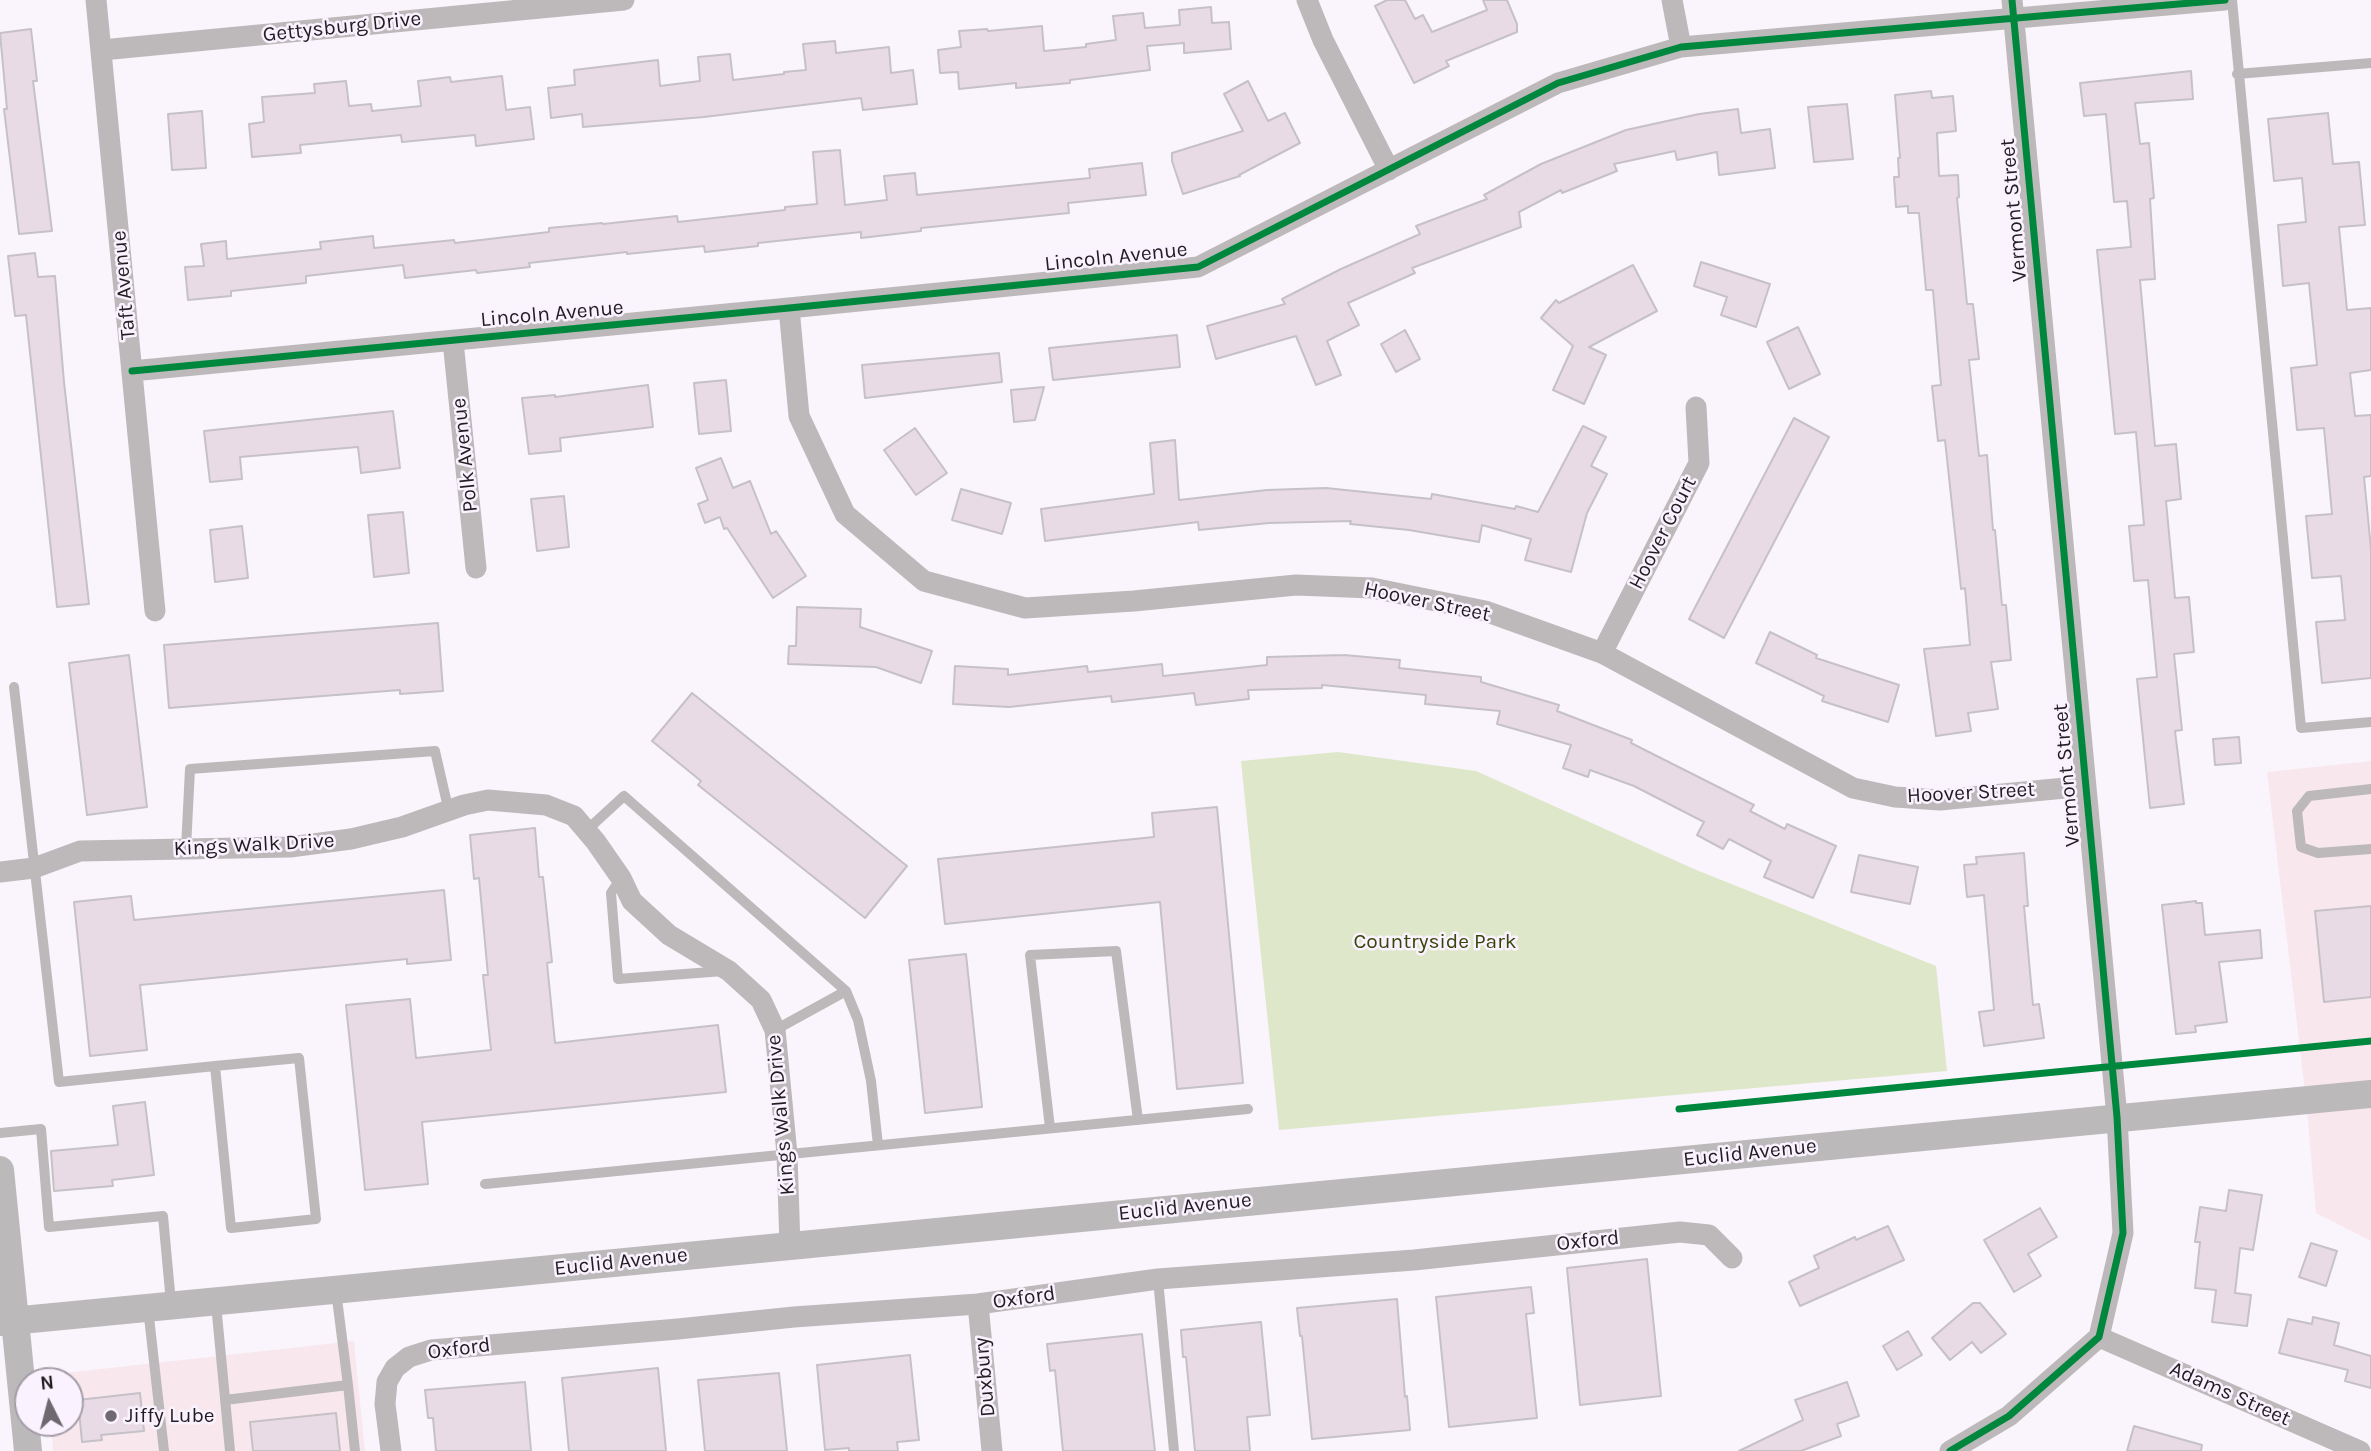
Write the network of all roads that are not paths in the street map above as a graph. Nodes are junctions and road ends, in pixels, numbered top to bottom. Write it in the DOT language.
graph roads {
  1 [pos="96,0"];
  2 [pos="624,0"];
  3 [pos="1307,0"];
  4 [pos="1672,0"];
  5 [pos="2221,0"];
  6 [pos="2013,10"];
  7 [pos="1681,47"];
  8 [pos="102,51"];
  9 [pos="2371,63"];
  10 [pos="2237,74"];
  11 [pos="1389,170"];
  12 [pos="789,309"];
  13 [pos="453,341"];
  14 [pos="132,371"];
  15 [pos="1696,407"];
  16 [pos="476,568"];
  17 [pos="155,611"];
  18 [pos="1602,653"];
  19 [pos="14,687"];
  20 [pos="2371,722"];
  21 [pos="2086,786"];
  22 [pos="2371,789"];
  23 [pos="449,812"];
  24 [pos="587,831"];
  25 [pos="186,848"];
  26 [pos="2371,849"];
  27 [pos="34,868"];
  28 [pos="0,872"];
  29 [pos="621,878"];
  30 [pos="729,971"];
  31 [pos="846,991"];
  32 [pos="775,1030"];
  33 [pos="215,1066"];
  34 [pos="2371,1094"];
  35 [pos="1248,1109"];
  36 [pos="2117,1117"];
  37 [pos="1138,1120"];
  38 [pos="1050,1128"];
  39 [pos="0,1133"];
  40 [pos="878,1145"];
  41 [pos="788,1154"];
  42 [pos="0,1170"];
  43 [pos="485,1184"];
  44 [pos="790,1246"];
  45 [pos="1732,1258"];
  46 [pos="1158,1279"];
  47 [pos="336,1290"];
  48 [pos="215,1301"];
  49 [pos="978,1304"];
  50 [pos="159,1307"];
  51 [pos="7,1322"];
  52 [pos="2099,1337"];
  53 [pos="348,1385"];
  54 [pos="225,1400"];
  55 [pos="28,1451"];
  56 [pos="164,1451"];
  57 [pos="230,1451"];
  58 [pos="355,1451"];
  59 [pos="391,1451"];
  60 [pos="992,1451"];
  61 [pos="1174,1451"];
  62 [pos="1950,1451"];
  63 [pos="2360,1451"];
  1 -- 8 [label="street, Taft Avenue"];
  2 -- 8 [label="street, Gettysburg Drive"];
  3 -- 11 [label="street"];
  4 -- 7 [label="street"];
  5 -- 6 [label="street, Lincoln Avenue"];
  5 -- 10 [label="lane"];
  6 -- 7 [label="street, Lincoln Avenue"];
  6 -- 21 [label="street, Vermont Street"];
  7 -- 11 [label="street, Lincoln Avenue"];
  8 -- 14 [label="street, Taft Avenue"];
  9 -- 10 [label="lane"];
  10 -- 20 [label="lane"];
  11 -- 12 [label="street, Lincoln Avenue"];
  12 -- 13 [label="street, Lincoln Avenue"];
  12 -- 18 [label="street, Hoover Street"];
  13 -- 14 [label="street, Lincoln Avenue"];
  13 -- 16 [label="street, Polk Avenue"];
  14 -- 17 [label="street, Taft Avenue"];
  15 -- 18 [label="street, Hoover Court"];
  18 -- 21 [label="street, Hoover Street"];
  19 -- 27 [label="lane"];
  21 -- 36 [label="street, Vermont Street"];
  22 -- 26 [label="lane"];
  23 -- 24 [label="street, Kings Walk Drive"];
  23 -- 25 [label="street, Kings Walk Drive"];
  23 -- 25 [label="lane"];
  24 -- 29 [label="street, Kings Walk Drive"];
  24 -- 31 [label="lane"];
  25 -- 27 [label="street, Kings Walk Drive"];
  27 -- 28 [label="street, Kings Walk Drive"];
  27 -- 33 [label="lane"];
  29 -- 30 [label="street, Kings Walk Drive"];
  29 -- 30 [label="lane"];
  30 -- 32 [label="street, Kings Walk Drive"];
  31 -- 32 [label="lane"];
  31 -- 40 [label="lane"];
  32 -- 41 [label="street, Kings Walk Drive"];
  33 -- 33 [label="lane"];
  34 -- 36 [label="main road, Euclid Avenue"];
  35 -- 37 [label="lane"];
  36 -- 44 [label="main road, Euclid Avenue"];
  36 -- 52 [label="street, Vermont Street"];
  37 -- 38 [label="lane"];
  37 -- 38 [label="lane"];
  38 -- 40 [label="lane"];
  39 -- 50 [label="lane"];
  40 -- 41 [label="lane"];
  41 -- 43 [label="lane"];
  41 -- 44 [label="street, Kings Walk Drive"];
  42 -- 51 [label="main road"];
  44 -- 47 [label="main road, Euclid Avenue"];
  45 -- 46 [label="street, Oxford"];
  46 -- 49 [label="street, Oxford"];
  46 -- 61 [label="lane"];
  47 -- 48 [label="main road, Euclid Avenue"];
  47 -- 53 [label="lane"];
  48 -- 50 [label="main road, Euclid Avenue"];
  48 -- 54 [label="lane"];
  49 -- 59 [label="street, Oxford"];
  49 -- 60 [label="street, Duxbury"];
  50 -- 51 [label="main road, Euclid Avenue"];
  50 -- 56 [label="lane"];
  51 -- 55 [label="main road"];
  52 -- 62 [label="street"];
  52 -- 63 [label="street, Adams Street"];
  53 -- 54 [label="lane"];
  53 -- 58 [label="lane"];
  54 -- 57 [label="lane"];
}
